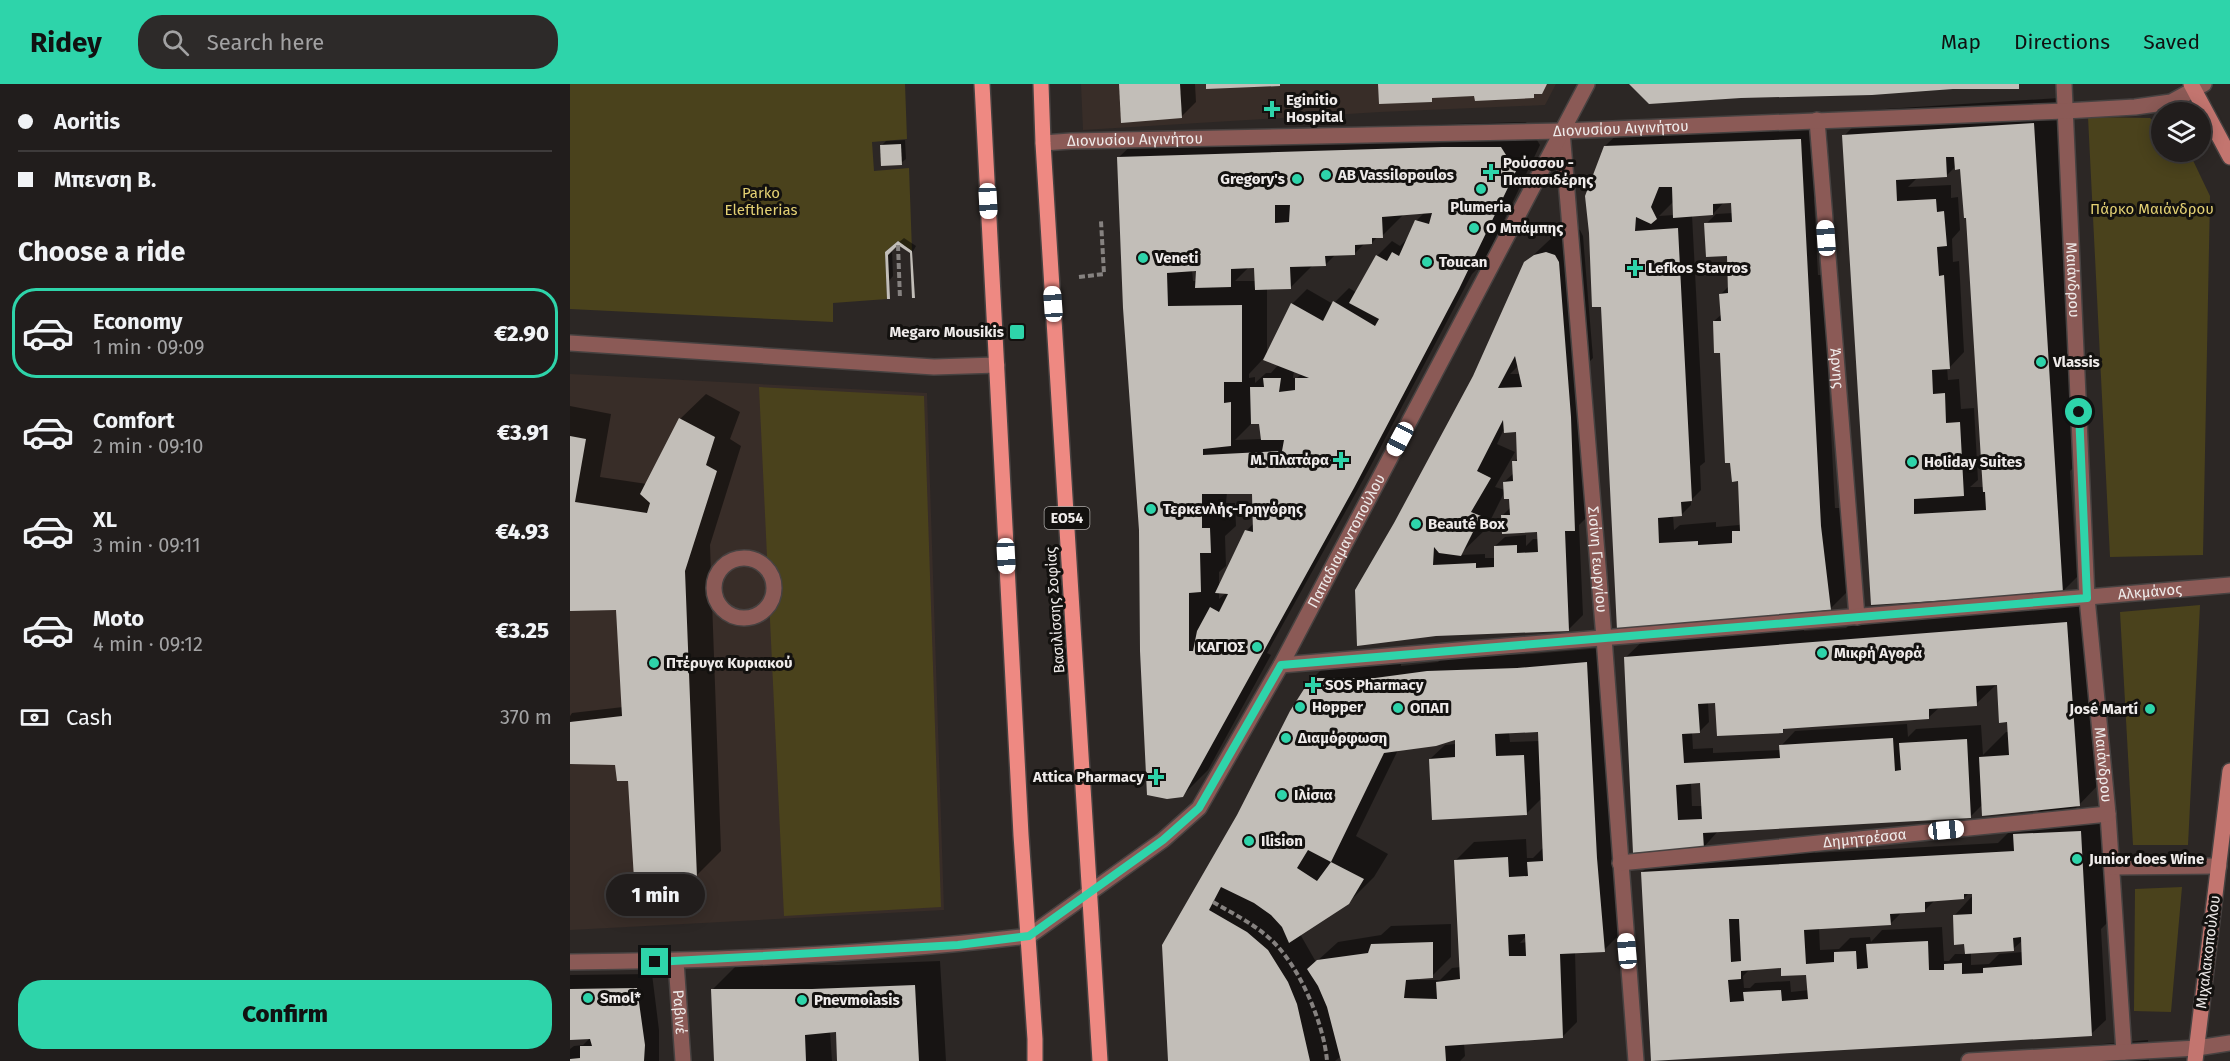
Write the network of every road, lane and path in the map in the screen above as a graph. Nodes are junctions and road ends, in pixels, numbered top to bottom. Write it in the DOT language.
graph roads {
  1 [pos="982,84"];
  2 [pos="1041,84"];
  3 [pos="1587,84"];
  4 [pos="2064,84"];
  5 [pos="2196,86"];
  6 [pos="2065,111"];
  7 [pos="1817,120"];
  8 [pos="1562,131"];
  9 [pos="1043,143"];
  10 [pos="2230,157"];
  11 [pos="1101,221"];
  12 [pos="898,245"];
  13 [pos="1079,277"];
  14 [pos="900,299"];
  15 [pos="570,343"];
  16 [pos="997,365"];
  17 [pos="2230,585"];
  18 [pos="2087,598"];
  19 [pos="1857,617"];
  20 [pos="1604,638"];
  21 [pos="1281,665"];
  22 [pos="2230,771"];
  23 [pos="2108,814"];
  24 [pos="1620,863"];
  25 [pos="2219,866"];
  26 [pos="2112,867"];
  27 [pos="1091,893"];
  28 [pos="1213,902"];
  29 [pos="1029,936"];
  30 [pos="570,962"];
  31 [pos="676,962"];
  32 [pos="2230,1043"];
  33 [pos="2124,1052"];
  34 [pos="2196,1054"];
  35 [pos="683,1061"];
  36 [pos="1035,1061"];
  37 [pos="1100,1061"];
  38 [pos="1327,1061"];
  39 [pos="1636,1061"];
  40 [pos="1969,1061"];
  1 -- 16 [label="main road"];
  2 -- 9 [label="main road, Βασιλίσσης Σοφίας / ΕΟ54"];
  3 -- 8 [label="street, Παπαδιαμαντοπούλου"];
  4 -- 6 [label="street, Μαιάνδρου"];
  5 -- 6 [label="street, Διονυσίου Αιγινήτου"];
  5 -- 10 [label="main road"];
  6 -- 7 [label="street, Διονυσίου Αιγινήτου"];
  6 -- 18 [label="street, Μαιάνδρου"];
  7 -- 8 [label="street, Διονυσίου Αιγινήτου"];
  7 -- 19 [label="street, Άρνης"];
  8 -- 9 [label="street, Διονυσίου Αιγινήτου"];
  8 -- 20 [label="street, Σισίνη Γεωργίου"];
  8 -- 21 [label="street, Παπαδιαμαντοπούλου"];
  9 -- 27 [label="main road, Βασιλίσσης Σοφίας / ΕΟ54"];
  11 -- 13 [label="path"];
  12 -- 14 [label="path"];
  15 -- 16 [label="street"];
  16 -- 29 [label="main road"];
  17 -- 18 [label="street, Αλκμάνος"];
  18 -- 19 [label="street, Αλκμάνος"];
  18 -- 23 [label="street, Μαιάνδρου"];
  19 -- 20 [label="street, Αλκμάνος"];
  20 -- 21 [label="street, Αλκμάνος"];
  20 -- 24 [label="street, Σισίνη Γεωργίου"];
  21 -- 27 [label="street, Παπαδιαμαντοπούλου"];
  22 -- 25 [label="main road, Μιχαλακοπούλου"];
  23 -- 24 [label="street, Δημητρέσσα"];
  23 -- 26 [label="street, Μαιάνδρου"];
  24 -- 39 [label="street, Σισίνη Γεωργίου"];
  25 -- 26 [label="street"];
  25 -- 34 [label="main road, Μιχαλακοπούλου"];
  26 -- 33 [label="street, Μαιάνδρου"];
  27 -- 29 [label="street, Παπαδιαμαντοπούλου"];
  27 -- 37 [label="main road, Βασιλίσσης Σοφίας / ΕΟ54"];
  28 -- 38 [label="path"];
  29 -- 31 [label="street"];
  29 -- 36 [label="main road"];
  30 -- 31 [label="street"];
  31 -- 35 [label="street, Ραβινέ"];
  32 -- 34 [label="street"];
  33 -- 34 [label="street"];
  33 -- 40 [label="street"];
}
